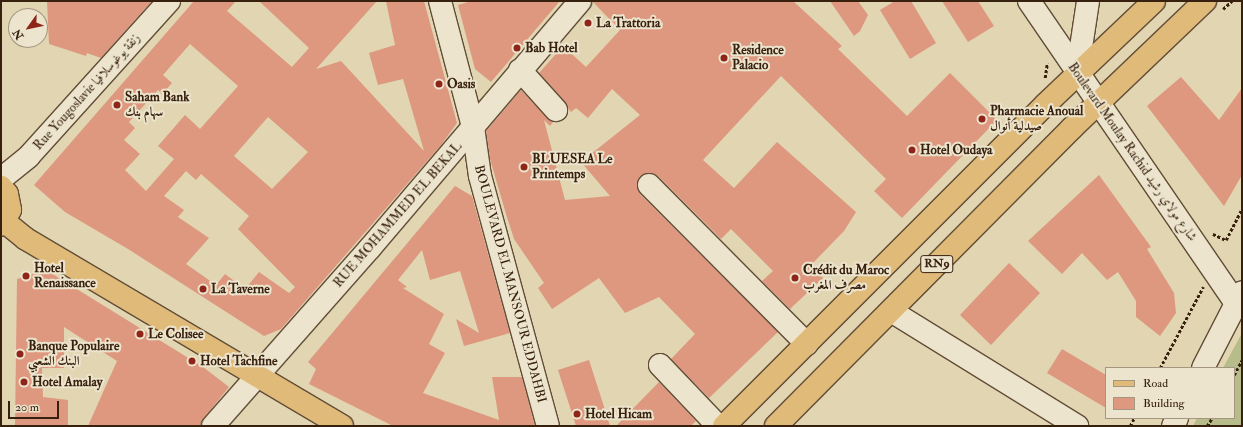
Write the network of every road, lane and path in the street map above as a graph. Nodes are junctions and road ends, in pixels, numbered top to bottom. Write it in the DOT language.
graph roads {
  1 [pos="169,1"];
  2 [pos="440,1"];
  3 [pos="580,1"];
  4 [pos="1029,1"];
  5 [pos="1088,1"];
  6 [pos="1154,1"];
  7 [pos="1232,1"];
  8 [pos="1213,6"];
  9 [pos="520,70"];
  10 [pos="1077,74"];
  11 [pos="1098,102"];
  12 [pos="556,110"];
  13 [pos="473,127"];
  14 [pos="1,179"];
  15 [pos="649,185"];
  16 [pos="1,187"];
  17 [pos="1242,209"];
  18 [pos="3,223"];
  19 [pos="1208,229"];
  20 [pos="1206,280"];
  21 [pos="1239,298"];
  22 [pos="891,311"];
  23 [pos="807,344"];
  24 [pos="1242,360"];
  25 [pos="660,365"];
  26 [pos="1161,367"];
  27 [pos="1203,367"];
  28 [pos="1235,373"];
  29 [pos="259,375"];
  30 [pos="213,426"];
  31 [pos="342,426"];
  32 [pos="548,426"];
  33 [pos="718,426"];
  34 [pos="724,426"];
  35 [pos="776,426"];
  36 [pos="1077,426"];
  1 -- 14 [label="street, Rue Yougoslavie زنقة يوغوسلافيا"];
  2 -- 13 [label="street, BOULEVARD EL MANSOUR EDDAHBI"];
  3 -- 9 [label="street, RUE MOHAMMED EL BEKAL"];
  4 -- 10 [label="street, Boulevard Moulay Rachid شارع مولاي رشيد"];
  5 -- 10 [label="street"];
  6 -- 10 [label="main road, RN9"];
  7 -- 8 [label="path"];
  8 -- 11 [label="main road, RN9"];
  9 -- 12 [label="street"];
  9 -- 13 [label="street, RUE MOHAMMED EL BEKAL"];
  10 -- 11 [label="street, Boulevard Moulay Rachid شارع مولاي رشيد"];
  10 -- 23 [label="main road, RN9"];
  11 -- 21 [label="street, Boulevard Moulay Rachid شارع مولاي رشيد"];
  11 -- 22 [label="main road, RN9"];
  13 -- 29 [label="street, RUE MOHAMMED EL BEKAL"];
  13 -- 32 [label="street, BOULEVARD EL MANSOUR EDDAHBI"];
  15 -- 23 [label="street"];
  16 -- 18 [label="main road"];
  17 -- 19 [label="path"];
  18 -- 29 [label="main road"];
  20 -- 26 [label="path"];
  21 -- 27 [label="street"];
  22 -- 35 [label="main road, RN9"];
  22 -- 36 [label="street"];
  23 -- 34 [label="main road, RN9"];
  24 -- 28 [label="path"];
  25 -- 33 [label="street"];
  29 -- 30 [label="street, RUE MOHAMMED EL BEKAL"];
  29 -- 31 [label="main road"];
}
